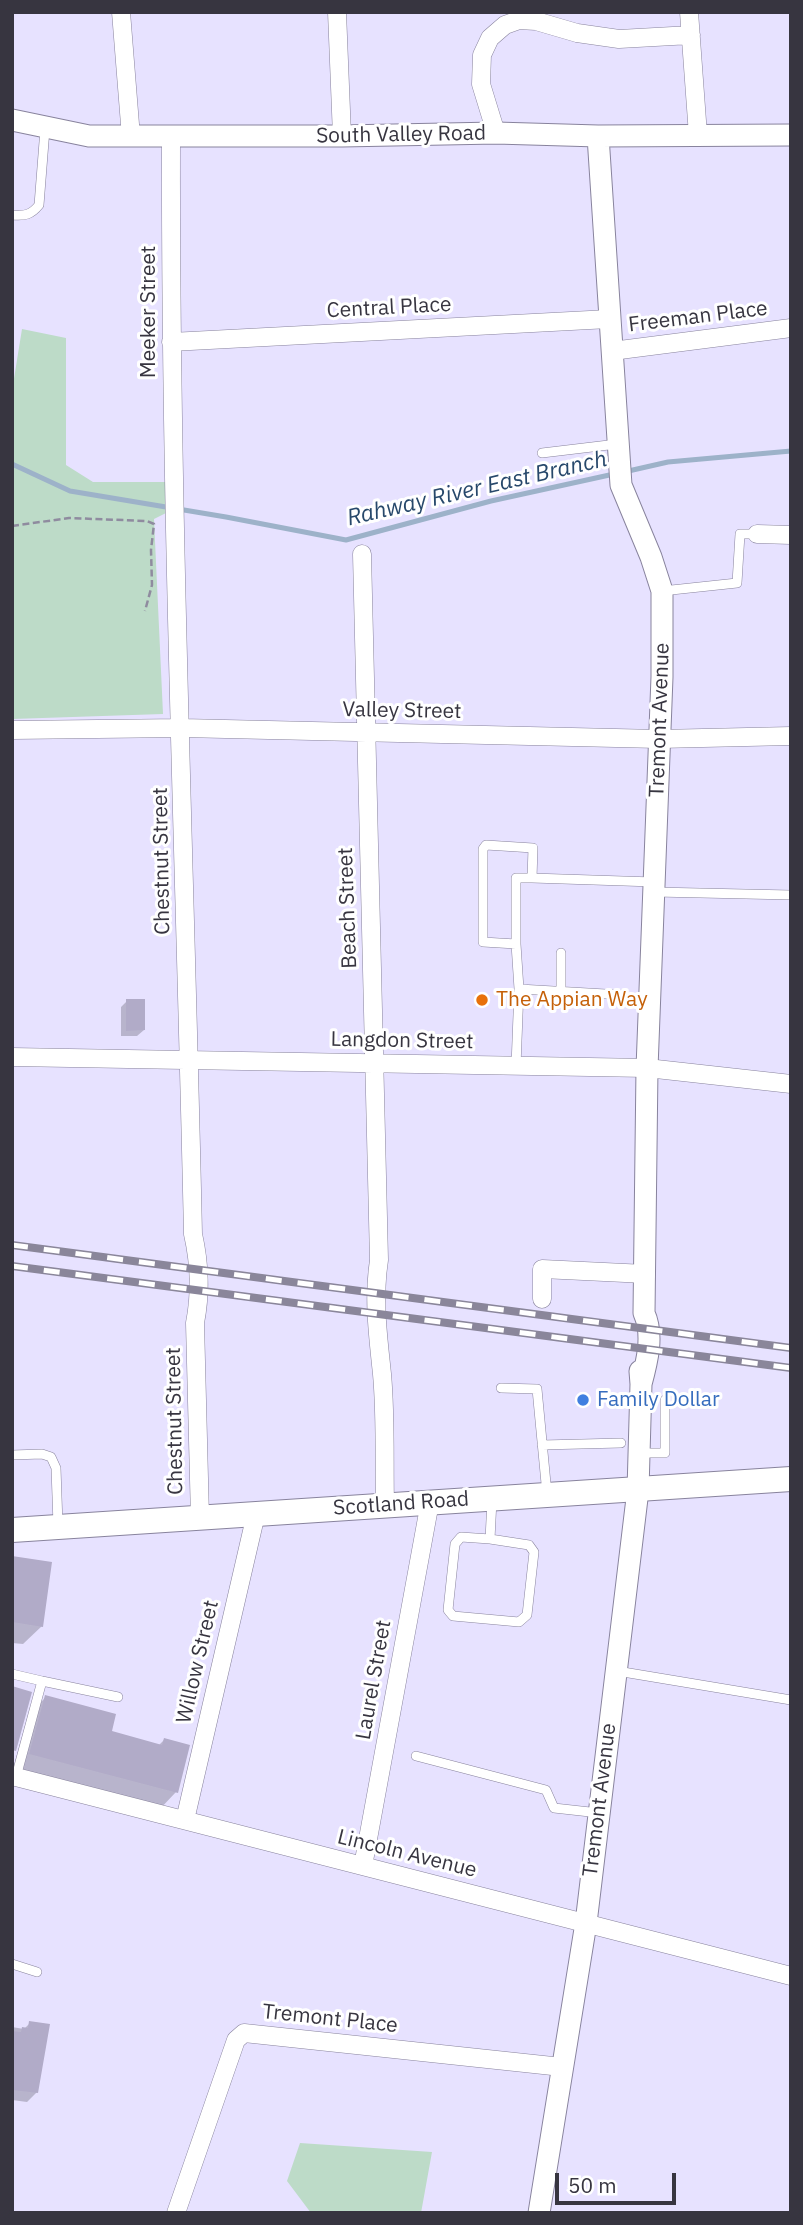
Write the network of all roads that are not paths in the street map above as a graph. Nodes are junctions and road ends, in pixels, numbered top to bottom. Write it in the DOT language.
graph roads {
  1 [pos="121,12"];
  2 [pos="337,12"];
  3 [pos="689,12"];
  4 [pos="691,35"];
  5 [pos="12,120"];
  6 [pos="45,127"];
  7 [pos="496,133"];
  8 [pos="698,135"];
  9 [pos="791,135"];
  10 [pos="131,136"];
  11 [pos="342,136"];
  12 [pos="598,136"];
  13 [pos="171,137"];
  14 [pos="12,215"];
  15 [pos="609,319"];
  16 [pos="791,328"];
  17 [pos="171,342"];
  18 [pos="611,351"];
  19 [pos="617,444"];
  20 [pos="542,453"];
  21 [pos="174,488"];
  22 [pos="757,534"];
  23 [pos="791,536"];
  24 [pos="362,554"];
  25 [pos="663,591"];
  26 [pos="181,727"];
  27 [pos="12,730"];
  28 [pos="366,733"];
  29 [pos="791,736"];
  30 [pos="659,739"];
  31 [pos="532,878"];
  32 [pos="654,887"];
  33 [pos="791,895"];
  34 [pos="516,944"];
  35 [pos="561,953"];
  36 [pos="519,989"];
  37 [pos="561,992"];
  38 [pos="622,995"];
  39 [pos="12,1057"];
  40 [pos="189,1060"];
  41 [pos="375,1063"];
  42 [pos="516,1066"];
  43 [pos="647,1068"];
  44 [pos="791,1084"];
  45 [pos="646,1274"];
  46 [pos="542,1299"];
  47 [pos="501,1388"];
  48 [pos="665,1401"];
  49 [pos="542,1445"];
  50 [pos="630,1448"];
  51 [pos="12,1455"];
  52 [pos="791,1479"];
  53 [pos="638,1490"];
  54 [pos="547,1495"];
  55 [pos="492,1499"];
  56 [pos="430,1502"];
  57 [pos="385,1505"];
  58 [pos="256,1514"];
  59 [pos="200,1518"];
  60 [pos="58,1527"];
  61 [pos="12,1530"];
  62 [pos="490,1539"];
  63 [pos="615,1671"];
  64 [pos="12,1674"];
  65 [pos="42,1681"];
  66 [pos="118,1697"];
  67 [pos="791,1700"];
  68 [pos="416,1756"];
  69 [pos="14,1777"];
  70 [pos="598,1813"];
  71 [pos="185,1820"];
  72 [pos="363,1866"];
  73 [pos="586,1923"];
  74 [pos="12,1964"];
  75 [pos="37,1972"];
  76 [pos="791,1976"];
  77 [pos="562,2067"];
  78 [pos="176,2213"];
  79 [pos="539,2213"];
  1 -- 10 [label="street"];
  2 -- 11 [label="street"];
  3 -- 4 [label="street"];
  4 -- 7 [label="street"];
  4 -- 8 [label="street"];
  5 -- 6 [label="street, South Valley Road"];
  6 -- 10 [label="street, South Valley Road"];
  6 -- 14 [label="lane"];
  7 -- 11 [label="street, South Valley Road"];
  7 -- 12 [label="street, South Valley Road"];
  8 -- 9 [label="street, South Valley Road"];
  8 -- 12 [label="street, South Valley Road"];
  10 -- 13 [label="street, South Valley Road"];
  11 -- 13 [label="street, South Valley Road"];
  12 -- 15 [label="street, Tremont Avenue"];
  13 -- 17 [label="street, Meeker Street"];
  15 -- 17 [label="street, Central Place"];
  15 -- 18 [label="street, Tremont Avenue"];
  16 -- 18 [label="street, Freeman Place"];
  17 -- 21 [label="street, Meeker Street"];
  18 -- 19 [label="street, Tremont Avenue"];
  19 -- 20 [label="lane"];
  19 -- 25 [label="street, Tremont Avenue"];
  21 -- 26 [label="street, Chestnut Street"];
  22 -- 23 [label="street"];
  22 -- 25 [label="lane"];
  24 -- 28 [label="street, Beach Street"];
  25 -- 30 [label="street, Tremont Avenue"];
  26 -- 27 [label="street, Valley Street"];
  26 -- 28 [label="street, Valley Street"];
  26 -- 40 [label="street, Chestnut Street"];
  28 -- 30 [label="street, Valley Street"];
  28 -- 41 [label="street, Beach Street"];
  29 -- 30 [label="street, Valley Street"];
  30 -- 32 [label="street, Tremont Avenue"];
  31 -- 32 [label="lane"];
  31 -- 34 [label="lane"];
  31 -- 34 [label="lane"];
  32 -- 33 [label="lane"];
  32 -- 43 [label="street, Tremont Avenue"];
  34 -- 36 [label="lane"];
  35 -- 37 [label="lane"];
  36 -- 37 [label="lane"];
  36 -- 42 [label="lane"];
  37 -- 38 [label="lane"];
  39 -- 40 [label="street, Langdon Street"];
  40 -- 41 [label="street, Langdon Street"];
  40 -- 59 [label="street, Chestnut Street"];
  41 -- 42 [label="street, Langdon Street"];
  41 -- 57 [label="street, Beach Street"];
  42 -- 43 [label="street, Langdon Street"];
  43 -- 44 [label="street, Langdon Street"];
  43 -- 45 [label="street, Tremont Avenue"];
  45 -- 46 [label="street"];
  45 -- 50 [label="street, Tremont Avenue"];
  47 -- 49 [label="lane"];
  48 -- 50 [label="lane"];
  49 -- 50 [label="lane"];
  49 -- 54 [label="lane"];
  50 -- 53 [label="street, Tremont Avenue"];
  51 -- 60 [label="lane"];
  52 -- 53 [label="main road, Scotland Road"];
  53 -- 54 [label="main road, Scotland Road"];
  53 -- 63 [label="street, Tremont Avenue"];
  54 -- 55 [label="main road, Scotland Road"];
  55 -- 56 [label="main road, Scotland Road"];
  55 -- 62 [label="lane"];
  56 -- 57 [label="main road, Scotland Road"];
  56 -- 72 [label="street, Laurel Street"];
  57 -- 58 [label="main road, Scotland Road"];
  58 -- 59 [label="main road, Scotland Road"];
  58 -- 71 [label="street, Willow Street"];
  59 -- 60 [label="main road, Scotland Road"];
  60 -- 61 [label="main road, Scotland Road"];
  62 -- 62 [label="lane"];
  63 -- 67 [label="lane"];
  63 -- 70 [label="street, Tremont Avenue"];
  64 -- 65 [label="lane"];
  65 -- 66 [label="lane"];
  65 -- 69 [label="lane"];
  68 -- 70 [label="lane"];
  69 -- 71 [label="street, Lincoln Avenue"];
  70 -- 73 [label="street, Tremont Avenue"];
  71 -- 72 [label="street, Lincoln Avenue"];
  72 -- 73 [label="street, Lincoln Avenue"];
  73 -- 76 [label="street, Lincoln Avenue"];
  73 -- 77 [label="street, Tremont Avenue"];
  74 -- 75 [label="lane"];
  77 -- 78 [label="street, Tremont Place"];
  77 -- 79 [label="street, Tremont Avenue"];
}
